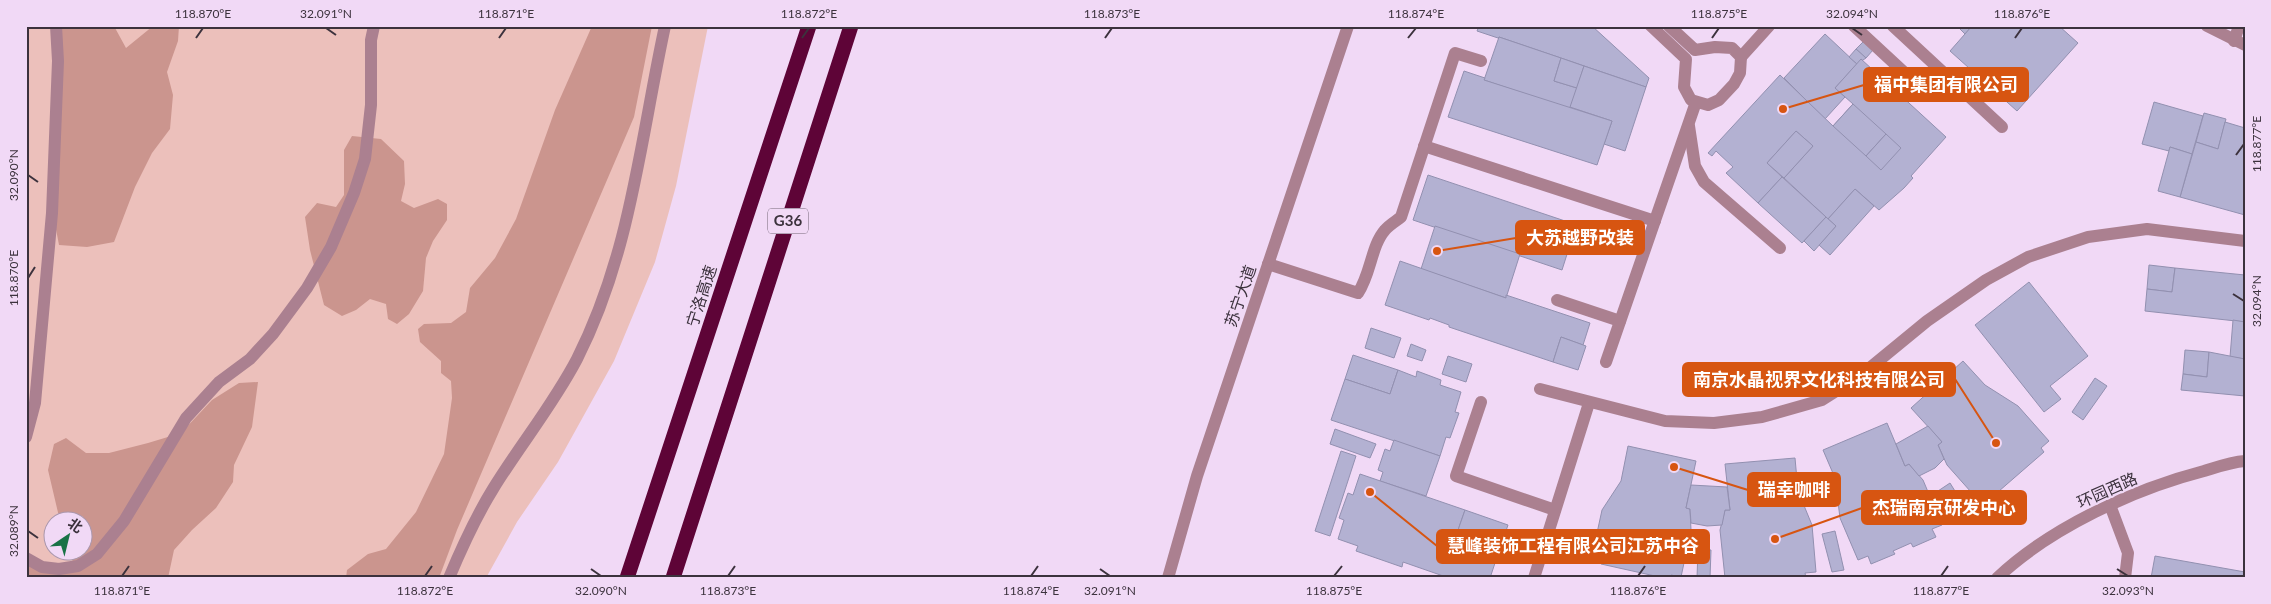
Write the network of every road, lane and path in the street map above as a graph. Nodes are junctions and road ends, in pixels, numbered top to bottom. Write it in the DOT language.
graph roads {
  1 [pos="56,26"];
  2 [pos="374,26"];
  3 [pos="665,26"];
  4 [pos="809,26"];
  5 [pos="851,26"];
  6 [pos="1348,26"];
  7 [pos="1651,26"];
  8 [pos="1669,26"];
  9 [pos="1769,26"];
  10 [pos="1854,26"];
  11 [pos="1893,26"];
  12 [pos="2207,26"];
  13 [pos="2239,26"];
  14 [pos="2239,43"];
  15 [pos="1741,57"];
  16 [pos="1481,61"];
  17 [pos="1908,76"];
  18 [pos="1696,102"];
  19 [pos="1689,123"];
  20 [pos="2002,128"];
  21 [pos="1424,146"];
  22 [pos="1655,221"];
  23 [pos="2245,241"];
  24 [pos="1780,248"];
  25 [pos="1268,264"];
  26 [pos="1557,300"];
  27 [pos="1620,322"];
  28 [pos="1606,362"];
  29 [pos="1540,389"];
  30 [pos="1481,402"];
  31 [pos="1589,402"];
  32 [pos="26,437"];
  33 [pos="2245,461"];
  34 [pos="2110,505"];
  35 [pos="1555,510"];
  36 [pos="26,558"];
  37 [pos="2124,577"];
  38 [pos="449,578"];
  39 [pos="627,578"];
  40 [pos="673,578"];
  41 [pos="1168,578"];
  42 [pos="1534,578"];
  43 [pos="1997,578"];
  1 -- 32 [label="street"];
  2 -- 36 [label="street"];
  3 -- 38 [label="street"];
  4 -- 39 [label="highway, 宁洛高速 / G36"];
  5 -- 40 [label="highway, G36"];
  6 -- 25 [label="street, 苏宁大道"];
  7 -- 18 [label="street"];
  8 -- 15 [label="street"];
  9 -- 15 [label="street"];
  10 -- 17 [label="street"];
  11 -- 20 [label="street"];
  12 -- 14 [label="street"];
  13 -- 14 [label="street"];
  15 -- 18 [label="street"];
  16 -- 21 [label="street"];
  18 -- 19 [label="street"];
  19 -- 22 [label="street"];
  19 -- 24 [label="street"];
  21 -- 22 [label="street"];
  21 -- 25 [label="street"];
  22 -- 27 [label="street"];
  23 -- 31 [label="street"];
  25 -- 41 [label="street, 苏宁大道"];
  26 -- 27 [label="street"];
  27 -- 28 [label="street"];
  29 -- 31 [label="street"];
  30 -- 35 [label="street"];
  31 -- 35 [label="street"];
  33 -- 34 [label="street, 环园西路"];
  34 -- 37 [label="street"];
  34 -- 43 [label="street, 环园西路"];
  35 -- 42 [label="street"];
}
